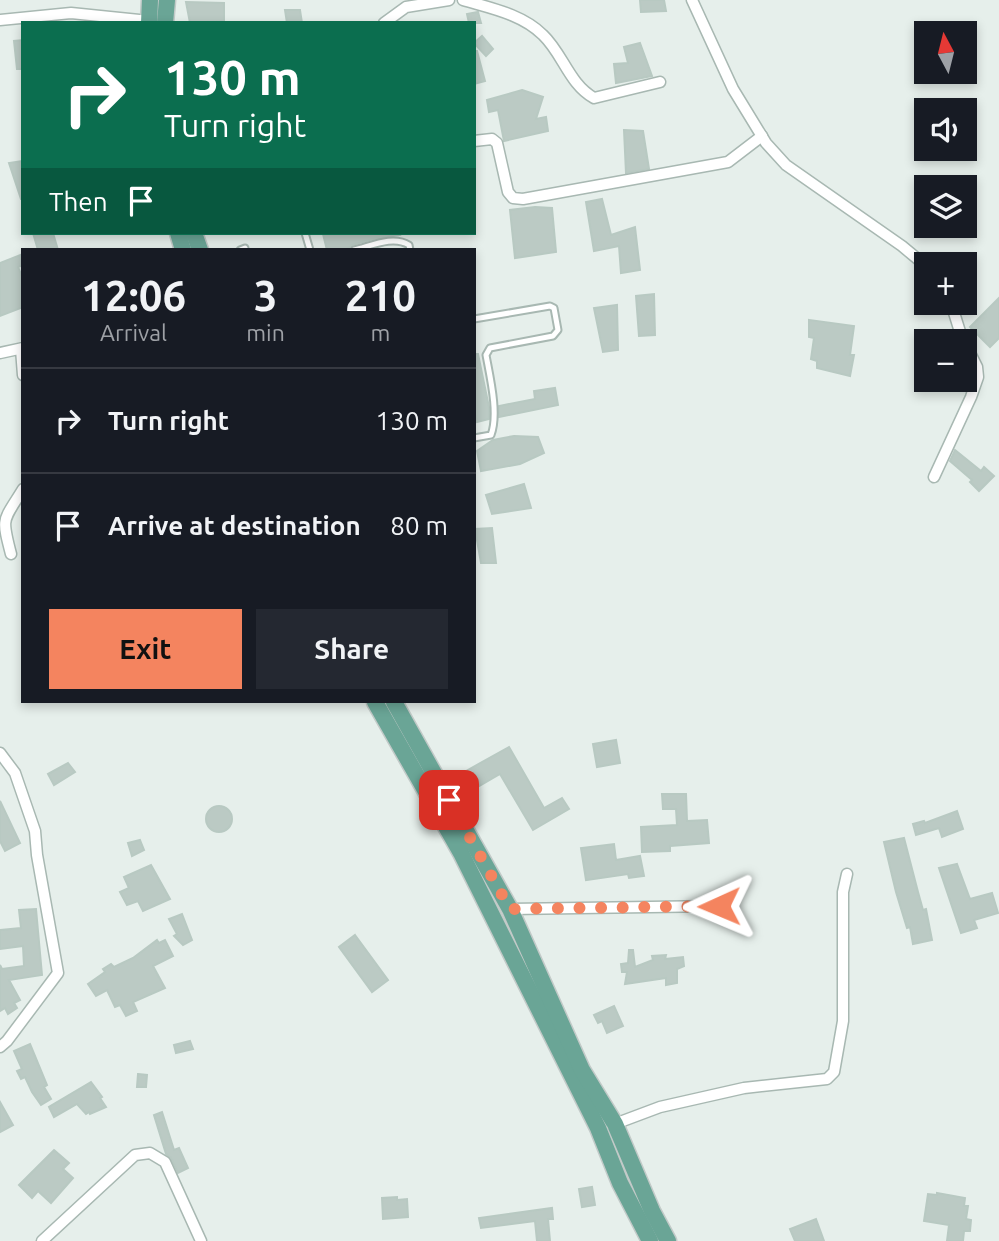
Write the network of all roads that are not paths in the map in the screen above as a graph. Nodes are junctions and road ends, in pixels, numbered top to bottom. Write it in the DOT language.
graph roads {
  1 [pos="150,0"];
  2 [pos="167,0"];
  3 [pos="449,0"];
  4 [pos="463,0"];
  5 [pos="692,0"];
  6 [pos="0,20"];
  7 [pos="145,21"];
  8 [pos="154,21"];
  9 [pos="155,21"];
  10 [pos="387,21"];
  11 [pos="660,82"];
  12 [pos="762,136"];
  13 [pos="476,141"];
  14 [pos="362,248"];
  15 [pos="410,248"];
  16 [pos="914,256"];
  17 [pos="955,315"];
  18 [pos="476,319"];
  19 [pos="21,348"];
  20 [pos="0,353"];
  21 [pos="476,438"];
  22 [pos="934,477"];
  23 [pos="21,492"];
  24 [pos="11,554"];
  25 [pos="377,703"];
  26 [pos="395,703"];
  27 [pos="0,753"];
  28 [pos="847,874"];
  29 [pos="719,906"];
  30 [pos="510,909"];
  31 [pos="0,1046"];
  32 [pos="615,1124"];
  33 [pos="598,1128"];
  34 [pos="42,1241"];
  35 [pos="201,1241"];
  36 [pos="650,1241"];
  37 [pos="667,1241"];
  1 -- 8 [label="main road"];
  2 -- 9 [label="main road"];
  3 -- 10 [label="street"];
  4 -- 11 [label="street"];
  5 -- 12 [label="street"];
  6 -- 7 [label="street"];
  12 -- 13 [label="street"];
  12 -- 16 [label="street"];
  14 -- 15 [label="lane"];
  17 -- 22 [label="street"];
  18 -- 21 [label="lane"];
  19 -- 20 [label="street"];
  23 -- 24 [label="street"];
  25 -- 33 [label="main road"];
  26 -- 30 [label="main road"];
  27 -- 31 [label="street"];
  28 -- 32 [label="street"];
  29 -- 30 [label="street"];
  30 -- 32 [label="main road"];
  32 -- 33 [label="street"];
  32 -- 37 [label="main road"];
  33 -- 36 [label="main road"];
  34 -- 35 [label="street"];
}
